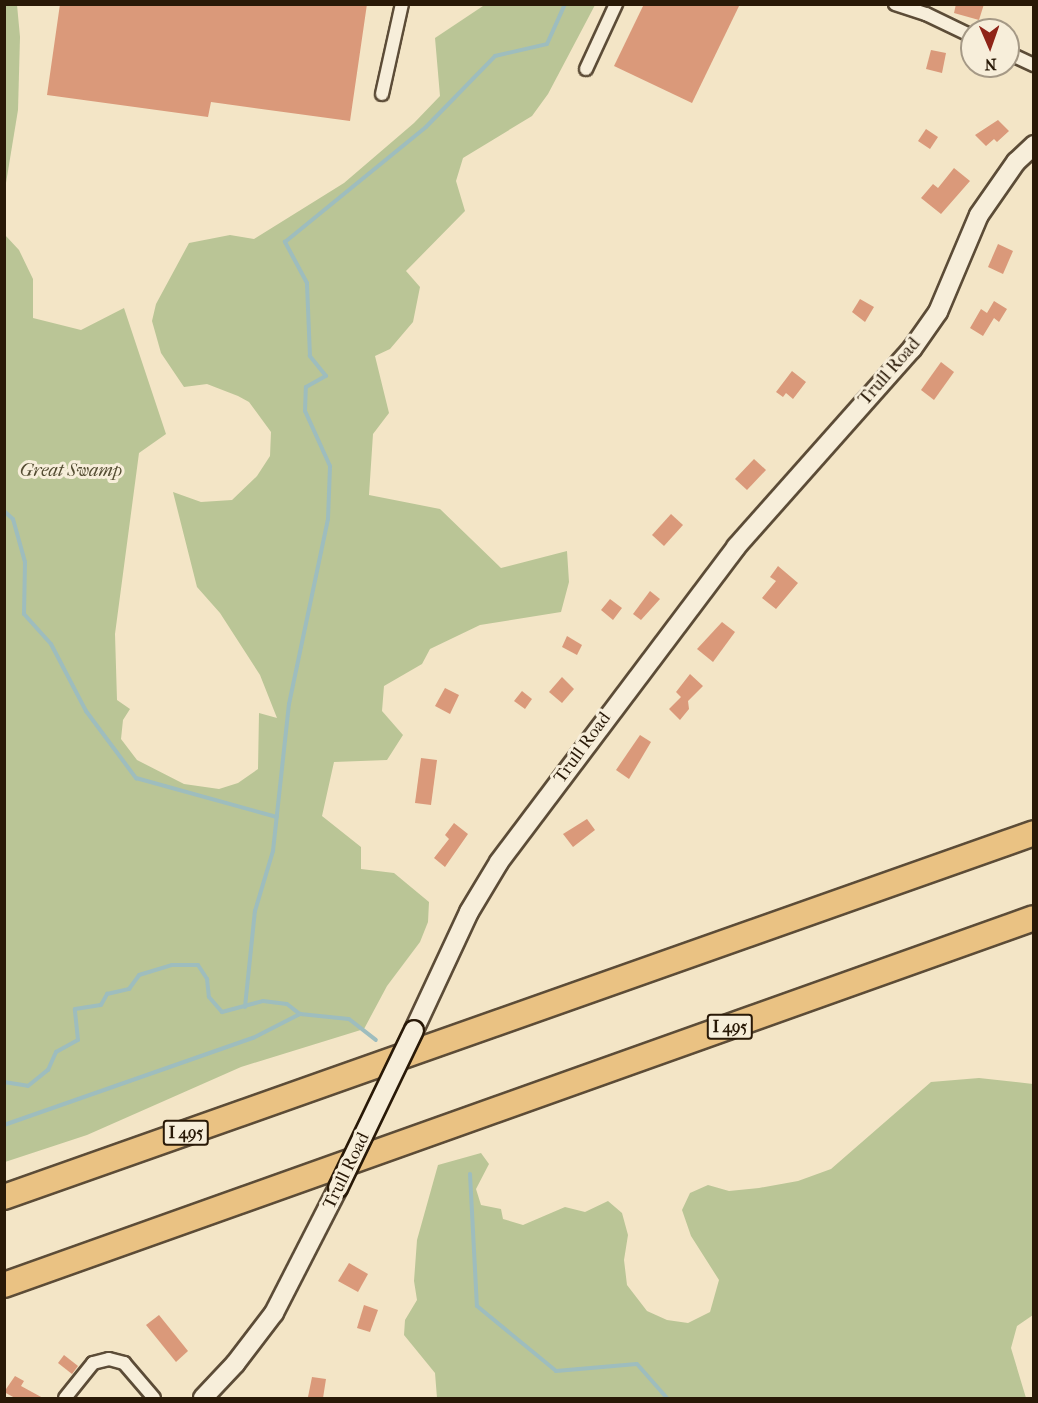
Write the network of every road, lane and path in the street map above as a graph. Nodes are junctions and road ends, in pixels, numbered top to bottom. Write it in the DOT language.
graph roads {
  1 [pos="402,4"];
  2 [pos="616,4"];
  3 [pos="895,4"];
  4 [pos="934,11"];
  5 [pos="960,28"];
  6 [pos="1020,59"];
  7 [pos="1034,65"];
  8 [pos="586,69"];
  9 [pos="382,94"];
  10 [pos="1034,145"];
  11 [pos="1034,833"];
  12 [pos="1034,918"];
  13 [pos="4,1197"];
  14 [pos="4,1285"];
  15 [pos="65,1398"];
  16 [pos="154,1398"];
  17 [pos="202,1398"];
  1 -- 9 [label="street"];
  2 -- 8 [label="street"];
  3 -- 4 [label="street"];
  4 -- 5 [label="street"];
  6 -- 7 [label="street"];
  10 -- 17 [label="street, Trull Road, bridge"];
  11 -- 13 [label="highway, I 495"];
  12 -- 14 [label="highway, I 495"];
  15 -- 16 [label="street"];
}
